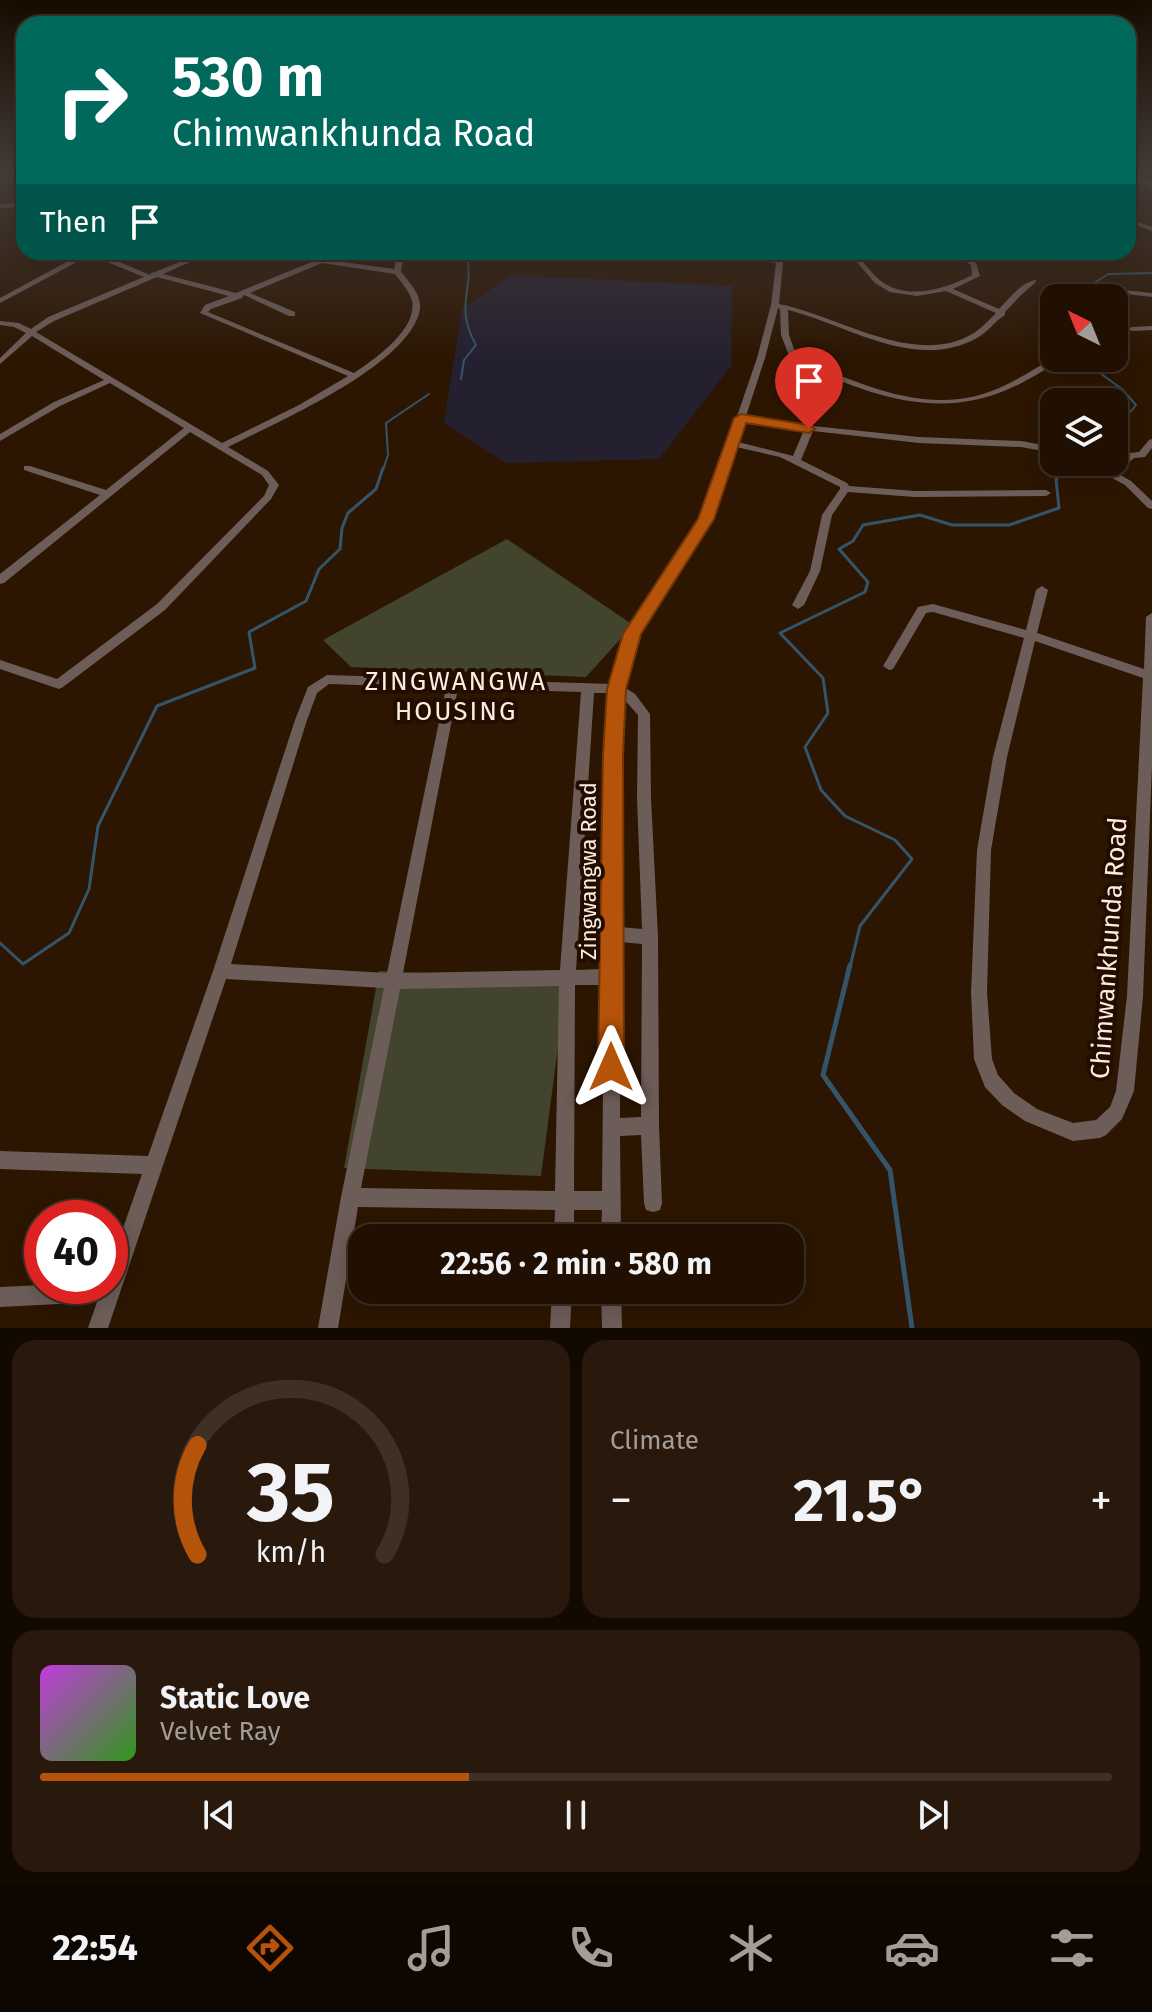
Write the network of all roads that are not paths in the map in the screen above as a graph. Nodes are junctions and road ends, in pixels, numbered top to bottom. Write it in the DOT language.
graph roads {
  1 [pos="75,260"];
  2 [pos="111,260"];
  3 [pos="189,260"];
  4 [pos="317,260"];
  5 [pos="399,260"];
  6 [pos="780,260"];
  7 [pos="859,260"];
  8 [pos="968,260"];
  9 [pos="321,261"];
  10 [pos="397,272"];
  11 [pos="150,275"];
  12 [pos="1034,281"];
  13 [pos="947,289"];
  14 [pos="1128,292"];
  15 [pos="242,294"];
  16 [pos="1152,295"];
  17 [pos="0,301"];
  18 [pos="780,306"];
  19 [pos="1002,313"];
  20 [pos="292,314"];
  21 [pos="0,323"];
  22 [pos="1152,328"];
  23 [pos="1132,329"];
  24 [pos="31,332"];
  25 [pos="794,358"];
  26 [pos="0,362"];
  27 [pos="1040,367"];
  28 [pos="355,376"];
  29 [pos="110,380"];
  30 [pos="741,418"];
  31 [pos="189,428"];
  32 [pos="809,429"];
  33 [pos="0,438"];
  34 [pos="1152,442"];
  35 [pos="732,443"];
  36 [pos="223,446"];
  37 [pos="1040,447"];
  38 [pos="1128,459"];
  39 [pos="796,461"];
  40 [pos="27,468"];
  41 [pos="1116,476"];
  42 [pos="845,489"];
  43 [pos="1046,493"];
  44 [pos="108,494"];
  45 [pos="1152,506"];
  46 [pos="0,580"];
  47 [pos="1042,590"];
  48 [pos="798,605"];
  49 [pos="1152,617"];
  50 [pos="1033,636"];
  51 [pos="0,664"];
  52 [pos="889,666"];
  53 [pos="1150,675"];
  54 [pos="453,684"];
  55 [pos="588,687"];
  56 [pos="617,689"];
  57 [pos="612,934"];
  58 [pos="650,937"];
  59 [pos="221,971"];
  60 [pos="612,977"];
  61 [pos="567,979"];
  62 [pos="394,981"];
  63 [pos="650,1126"];
  64 [pos="610,1128"];
  65 [pos="0,1160"];
  66 [pos="153,1165"];
  67 [pos="350,1197"];
  68 [pos="611,1201"];
  69 [pos="566,1202"];
  70 [pos="653,1203"];
  71 [pos="565,1224"];
  72 [pos="611,1224"];
  73 [pos="128,1238"];
  74 [pos="24,1296"];
  75 [pos="0,1297"];
  76 [pos="106,1304"];
  77 [pos="561,1304"];
  78 [pos="611,1304"];
  79 [pos="98,1328"];
  80 [pos="328,1328"];
  81 [pos="560,1328"];
  82 [pos="612,1328"];
  1 -- 17 [label="street"];
  2 -- 11 [label="street"];
  3 -- 11 [label="street"];
  4 -- 9 [label="street"];
  5 -- 10 [label="street"];
  6 -- 18 [label="street, Zingwangwa Road"];
  7 -- 13 [label="street"];
  8 -- 13 [label="street"];
  9 -- 10 [label="street"];
  9 -- 15 [label="street"];
  10 -- 28 [label="street"];
  11 -- 15 [label="street"];
  11 -- 24 [label="street"];
  12 -- 19 [label="street"];
  13 -- 19 [label="street"];
  14 -- 16 [label="street"];
  15 -- 20 [label="street"];
  15 -- 28 [label="street"];
  18 -- 19 [label="street"];
  18 -- 25 [label="street"];
  18 -- 30 [label="street, Zingwangwa Road"];
  21 -- 24 [label="street"];
  22 -- 23 [label="street"];
  24 -- 26 [label="street"];
  24 -- 29 [label="street"];
  25 -- 27 [label="street"];
  25 -- 32 [label="street"];
  28 -- 36 [label="street"];
  29 -- 31 [label="street"];
  29 -- 33 [label="street"];
  30 -- 32 [label="street"];
  30 -- 35 [label="street, Zingwangwa Road"];
  31 -- 36 [label="street"];
  31 -- 44 [label="street"];
  32 -- 37 [label="street"];
  32 -- 39 [label="street"];
  34 -- 38 [label="street"];
  35 -- 39 [label="street"];
  35 -- 56 [label="street, Zingwangwa Road"];
  36 -- 51 [label="street"];
  39 -- 42 [label="street"];
  40 -- 44 [label="street"];
  41 -- 45 [label="street"];
  42 -- 43 [label="street"];
  42 -- 48 [label="street"];
  44 -- 46 [label="street"];
  47 -- 50 [label="street, Chimwankhunda Road"];
  49 -- 53 [label="street, Chimwankhunda Road"];
  50 -- 52 [label="street"];
  50 -- 53 [label="street"];
  50 -- 53 [label="street, Chimwankhunda Road"];
  54 -- 55 [label="street"];
  54 -- 59 [label="street"];
  54 -- 62 [label="street"];
  55 -- 56 [label="street"];
  55 -- 61 [label="street"];
  56 -- 57 [label="street, Zingwangwa Road"];
  56 -- 58 [label="street"];
  57 -- 58 [label="street"];
  57 -- 60 [label="street, Zingwangwa Road"];
  58 -- 63 [label="street"];
  59 -- 62 [label="street"];
  59 -- 66 [label="street"];
  60 -- 61 [label="street"];
  60 -- 64 [label="street, Zingwangwa Road"];
  61 -- 62 [label="street"];
  61 -- 69 [label="street"];
  62 -- 67 [label="street"];
  63 -- 64 [label="street"];
  63 -- 70 [label="street"];
  64 -- 68 [label="street, Zingwangwa Road"];
  65 -- 66 [label="street"];
  66 -- 73 [label="street"];
  67 -- 69 [label="street"];
  67 -- 80 [label="street"];
  68 -- 69 [label="street"];
  68 -- 72 [label="street, Zingwangwa Road"];
  69 -- 71 [label="street"];
  74 -- 75 [label="street"];
  76 -- 79 [label="street"];
  77 -- 81 [label="street"];
  78 -- 82 [label="street"];
}
